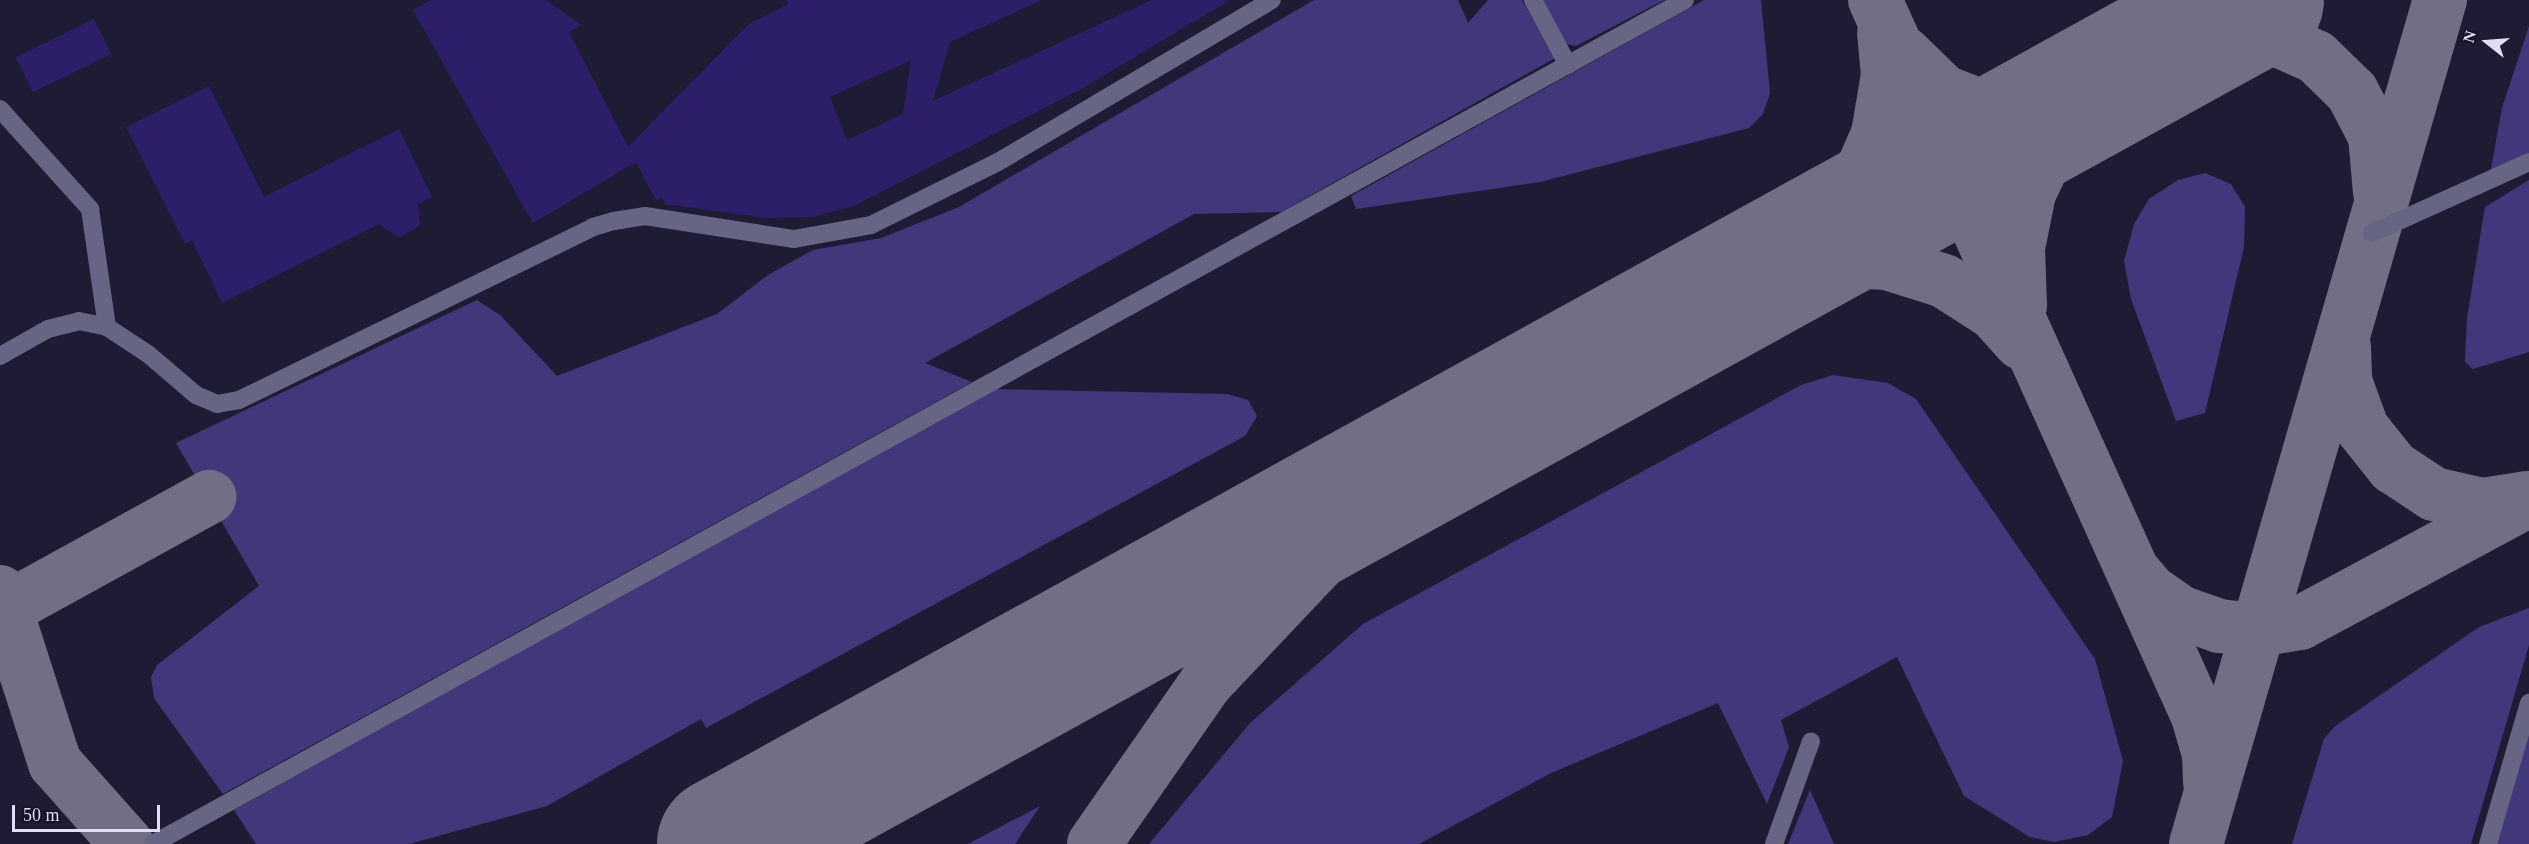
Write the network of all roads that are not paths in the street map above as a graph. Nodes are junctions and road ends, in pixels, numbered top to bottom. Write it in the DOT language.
graph roads {
  1 [pos="1272,0"];
  2 [pos="1533,0"];
  3 [pos="1685,0"];
  4 [pos="1568,64"];
  5 [pos="0,109"];
  6 [pos="2529,162"];
  7 [pos="2372,233"];
  8 [pos="107,327"];
  9 [pos="0,356"];
  10 [pos="2529,703"];
  11 [pos="1811,741"];
  12 [pos="153,844"];
  13 [pos="1774,844"];
  14 [pos="2488,844"];
  1 -- 8 [label="lane"];
  2 -- 4 [label="lane"];
  3 -- 4 [label="lane"];
  4 -- 12 [label="lane"];
  5 -- 8 [label="lane"];
  6 -- 7 [label="lane"];
  8 -- 9 [label="lane"];
  10 -- 14 [label="lane"];
  11 -- 13 [label="lane"];
}
